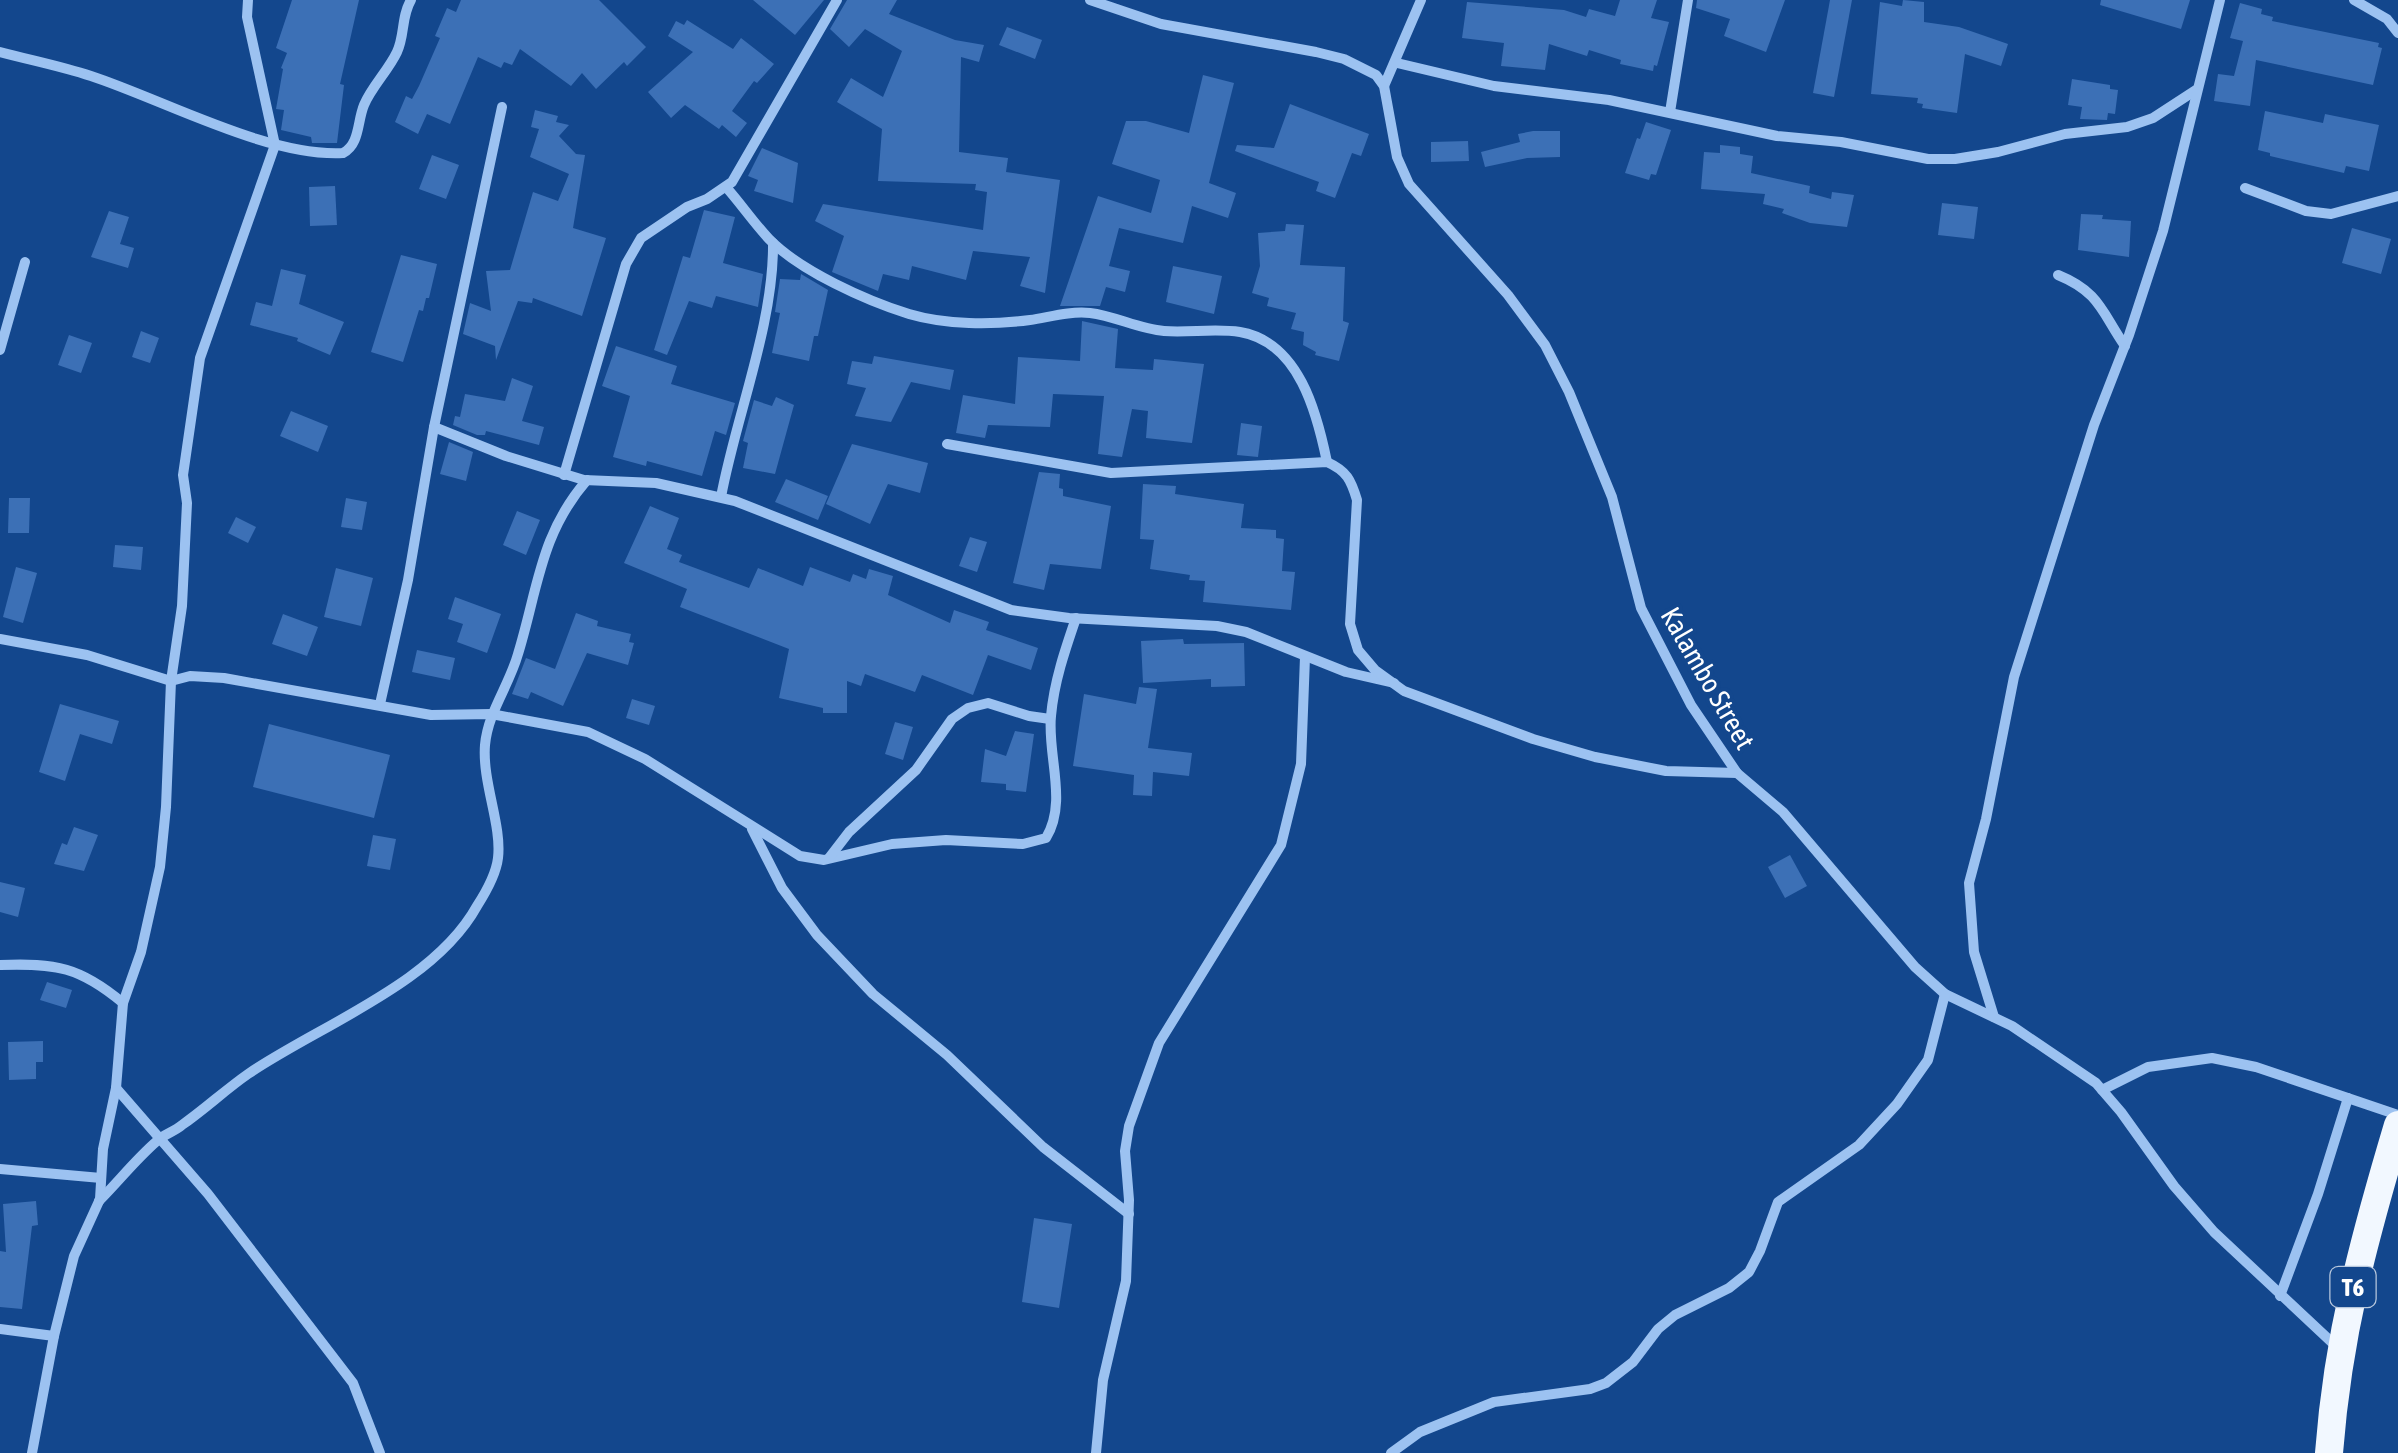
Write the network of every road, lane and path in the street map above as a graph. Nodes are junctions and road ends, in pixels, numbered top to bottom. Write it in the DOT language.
graph roads {
  1 [pos="248,0"];
  2 [pos="411,0"];
  3 [pos="837,0"];
  4 [pos="1090,0"];
  5 [pos="1422,0"];
  6 [pos="1688,0"];
  7 [pos="2220,0"];
  8 [pos="2354,0"];
  9 [pos="2398,32"];
  10 [pos="0,52"];
  11 [pos="1396,63"];
  12 [pos="1384,86"];
  13 [pos="2196,90"];
  14 [pos="502,106"];
  15 [pos="1670,112"];
  16 [pos="275,145"];
  17 [pos="726,186"];
  18 [pos="2245,188"];
  19 [pos="2398,196"];
  20 [pos="773,243"];
  21 [pos="25,262"];
  22 [pos="2058,275"];
  23 [pos="2125,346"];
  24 [pos="0,350"];
  25 [pos="434,427"];
  26 [pos="947,444"];
  27 [pos="1327,462"];
  28 [pos="564,475"];
  29 [pos="587,480"];
  30 [pos="721,497"];
  31 [pos="1076,618"];
  32 [pos="0,639"];
  33 [pos="1305,656"];
  34 [pos="172,681"];
  35 [pos="1394,683"];
  36 [pos="380,704"];
  37 [pos="491,714"];
  38 [pos="1050,719"];
  39 [pos="1737,773"];
  40 [pos="751,828"];
  41 [pos="829,858"];
  42 [pos="0,964"];
  43 [pos="1945,994"];
  44 [pos="123,1003"];
  45 [pos="1994,1017"];
  46 [pos="116,1088"];
  47 [pos="2102,1090"];
  48 [pos="2348,1098"];
  49 [pos="2398,1115"];
  50 [pos="2398,1125"];
  51 [pos="161,1137"];
  52 [pos="0,1169"];
  53 [pos="101,1178"];
  54 [pos="99,1202"];
  55 [pos="1129,1214"];
  56 [pos="2280,1296"];
  57 [pos="0,1328"];
  58 [pos="54,1336"];
  59 [pos="2339,1350"];
  60 [pos="32,1453"];
  61 [pos="380,1453"];
  62 [pos="1096,1453"];
  63 [pos="1391,1453"];
  64 [pos="2329,1453"];
  1 -- 16 [label="street"];
  2 -- 16 [label="street"];
  3 -- 17 [label="street"];
  4 -- 12 [label="street"];
  5 -- 11 [label="street"];
  6 -- 15 [label="street"];
  7 -- 13 [label="street"];
  8 -- 9 [label="street"];
  10 -- 16 [label="street"];
  11 -- 12 [label="street"];
  11 -- 15 [label="street"];
  12 -- 39 [label="street, Kalambo Street"];
  13 -- 15 [label="street"];
  13 -- 23 [label="street"];
  14 -- 25 [label="street"];
  16 -- 34 [label="street"];
  17 -- 20 [label="street"];
  17 -- 28 [label="street"];
  18 -- 19 [label="street"];
  20 -- 27 [label="street"];
  20 -- 30 [label="street"];
  21 -- 24 [label="street"];
  22 -- 23 [label="street"];
  23 -- 45 [label="street"];
  25 -- 28 [label="street"];
  25 -- 36 [label="street"];
  26 -- 27 [label="street"];
  27 -- 35 [label="street"];
  28 -- 29 [label="street"];
  29 -- 30 [label="street"];
  29 -- 37 [label="street"];
  30 -- 31 [label="street"];
  31 -- 33 [label="street"];
  31 -- 38 [label="street"];
  32 -- 34 [label="street"];
  33 -- 35 [label="street"];
  33 -- 55 [label="street"];
  34 -- 36 [label="street"];
  34 -- 44 [label="street"];
  35 -- 39 [label="street"];
  36 -- 37 [label="street"];
  37 -- 40 [label="street"];
  37 -- 51 [label="street"];
  38 -- 41 [label="street"];
  38 -- 41 [label="street"];
  39 -- 43 [label="street, Kalambo Street"];
  40 -- 41 [label="street"];
  40 -- 55 [label="street"];
  42 -- 44 [label="street"];
  43 -- 45 [label="street, Kalambo Street"];
  43 -- 63 [label="street"];
  44 -- 46 [label="street"];
  45 -- 47 [label="street, Kalambo Street"];
  46 -- 51 [label="street"];
  46 -- 53 [label="street"];
  47 -- 48 [label="street"];
  47 -- 56 [label="street, Kalambo Street"];
  48 -- 49 [label="street"];
  48 -- 56 [label="street"];
  50 -- 59 [label="highway, T6"];
  51 -- 54 [label="street"];
  51 -- 61 [label="street"];
  52 -- 53 [label="street"];
  53 -- 54 [label="street"];
  54 -- 58 [label="street"];
  55 -- 62 [label="street"];
  56 -- 59 [label="street, Kalambo Street"];
  57 -- 58 [label="street"];
  58 -- 60 [label="street"];
  59 -- 64 [label="highway, T6"];
}
